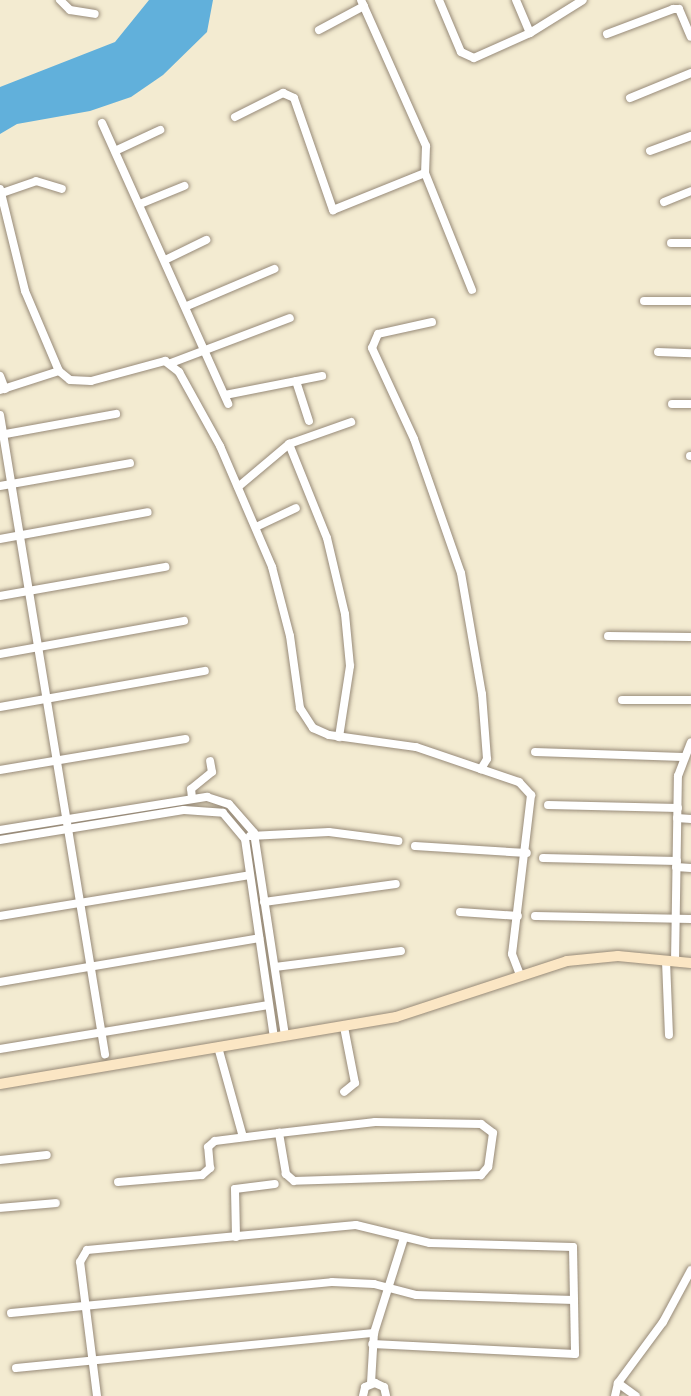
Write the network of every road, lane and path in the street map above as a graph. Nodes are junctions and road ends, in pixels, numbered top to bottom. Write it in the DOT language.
graph roads {
  1 [pos="60,0"];
  2 [pos="439,0"];
  3 [pos="516,0"];
  4 [pos="582,0"];
  5 [pos="363,3"];
  6 [pos="95,14"];
  7 [pos="319,30"];
  8 [pos="530,33"];
  9 [pos="607,34"];
  10 [pos="691,37"];
  11 [pos="691,73"];
  12 [pos="630,98"];
  13 [pos="236,117"];
  14 [pos="102,124"];
  15 [pos="160,130"];
  16 [pos="691,136"];
  17 [pos="115,151"];
  18 [pos="650,151"];
  19 [pos="425,173"];
  20 [pos="184,186"];
  21 [pos="62,189"];
  22 [pos="1,191"];
  23 [pos="691,191"];
  24 [pos="664,202"];
  25 [pos="140,204"];
  26 [pos="206,240"];
  27 [pos="671,243"];
  28 [pos="691,243"];
  29 [pos="165,260"];
  30 [pos="274,269"];
  31 [pos="472,290"];
  32 [pos="644,301"];
  33 [pos="691,301"];
  34 [pos="187,306"];
  35 [pos="290,318"];
  36 [pos="432,322"];
  37 [pos="207,350"];
  38 [pos="658,352"];
  39 [pos="691,353"];
  40 [pos="171,363"];
  41 [pos="59,371"];
  42 [pos="0,376"];
  43 [pos="322,376"];
  44 [pos="296,381"];
  45 [pos="2,389"];
  46 [pos="672,404"];
  47 [pos="691,404"];
  48 [pos="116,414"];
  49 [pos="0,415"];
  50 [pos="309,421"];
  51 [pos="351,422"];
  52 [pos="2,435"];
  53 [pos="289,444"];
  54 [pos="130,463"];
  55 [pos="11,484"];
  56 [pos="0,486"];
  57 [pos="238,487"];
  58 [pos="296,508"];
  59 [pos="149,512"];
  60 [pos="256,527"];
  61 [pos="20,535"];
  62 [pos="0,538"];
  63 [pos="165,567"];
  64 [pos="30,591"];
  65 [pos="0,596"];
  66 [pos="184,621"];
  67 [pos="608,636"];
  68 [pos="691,637"];
  69 [pos="39,647"];
  70 [pos="0,654"];
  71 [pos="205,671"];
  72 [pos="47,699"];
  73 [pos="622,700"];
  74 [pos="691,701"];
  75 [pos="0,708"];
  76 [pos="339,737"];
  77 [pos="185,739"];
  78 [pos="691,742"];
  79 [pos="535,752"];
  80 [pos="683,757"];
  81 [pos="57,760"];
  82 [pos="210,761"];
  83 [pos="481,769"];
  84 [pos="0,770"];
  85 [pos="192,798"];
  86 [pos="548,805"];
  87 [pos="678,808"];
  88 [pos="677,818"];
  89 [pos="66,819"];
  90 [pos="691,819"];
  91 [pos="69,829"];
  92 [pos="0,830"];
  93 [pos="254,833"];
  94 [pos="245,839"];
  95 [pos="0,840"];
  96 [pos="398,841"];
  97 [pos="415,846"];
  98 [pos="527,853"];
  99 [pos="543,859"];
  100 [pos="677,864"];
  101 [pos="691,867"];
  102 [pos="250,875"];
  103 [pos="396,884"];
  104 [pos="80,902"];
  105 [pos="264,902"];
  106 [pos="460,912"];
  107 [pos="0,915"];
  108 [pos="518,916"];
  109 [pos="535,916"];
  110 [pos="676,919"];
  111 [pos="691,919"];
  112 [pos="259,938"];
  113 [pos="401,951"];
  114 [pos="671,961"];
  115 [pos="691,963"];
  116 [pos="90,967"];
  117 [pos="275,967"];
  118 [pos="520,975"];
  119 [pos="0,982"];
  120 [pos="268,1005"];
  121 [pos="344,1027"];
  122 [pos="101,1033"];
  123 [pos="669,1035"];
  124 [pos="280,1036"];
  125 [pos="218,1047"];
  126 [pos="0,1049"];
  127 [pos="105,1054"];
  128 [pos="0,1084"];
  129 [pos="344,1092"];
  130 [pos="279,1133"];
  131 [pos="243,1138"];
  132 [pos="47,1155"];
  133 [pos="0,1160"];
  134 [pos="118,1182"];
  135 [pos="275,1184"];
  136 [pos="56,1203"];
  137 [pos="0,1208"];
  138 [pos="236,1237"];
  139 [pos="404,1238"];
  140 [pos="691,1270"];
  141 [pos="386,1287"];
  142 [pos="574,1300"];
  143 [pos="85,1304"];
  144 [pos="11,1313"];
  145 [pos="374,1333"];
  146 [pos="372,1344"];
  147 [pos="91,1359"];
  148 [pos="16,1368"];
  149 [pos="371,1383"];
  150 [pos="618,1383"];
  151 [pos="97,1396"];
  152 [pos="363,1396"];
  153 [pos="386,1396"];
  154 [pos="615,1396"];
  155 [pos="636,1396"];
  1 -- 6 [label="street"];
  2 -- 8 [label="street"];
  3 -- 8 [label="street"];
  4 -- 8 [label="street"];
  5 -- 7 [label="street"];
  5 -- 19 [label="street"];
  9 -- 10 [label="street"];
  11 -- 12 [label="street"];
  13 -- 19 [label="street"];
  14 -- 17 [label="street"];
  15 -- 17 [label="street"];
  16 -- 18 [label="street"];
  17 -- 25 [label="street"];
  19 -- 31 [label="street"];
  20 -- 25 [label="street"];
  21 -- 22 [label="street"];
  22 -- 41 [label="street"];
  23 -- 24 [label="street"];
  25 -- 29 [label="street"];
  26 -- 29 [label="street"];
  27 -- 28 [label="street"];
  29 -- 34 [label="street"];
  30 -- 34 [label="street"];
  32 -- 33 [label="street"];
  34 -- 37 [label="street"];
  35 -- 37 [label="street"];
  36 -- 83 [label="street"];
  37 -- 40 [label="street"];
  37 -- 44 [label="street"];
  38 -- 39 [label="street"];
  40 -- 41 [label="street"];
  40 -- 57 [label="street"];
  41 -- 45 [label="street"];
  42 -- 45 [label="street"];
  43 -- 44 [label="street"];
  44 -- 50 [label="street"];
  46 -- 47 [label="street"];
  48 -- 52 [label="street"];
  49 -- 52 [label="street"];
  51 -- 53 [label="street"];
  52 -- 55 [label="street"];
  53 -- 57 [label="street"];
  53 -- 76 [label="street"];
  54 -- 55 [label="street"];
  55 -- 56 [label="street"];
  55 -- 61 [label="street"];
  57 -- 60 [label="street"];
  58 -- 60 [label="street"];
  59 -- 61 [label="street"];
  60 -- 76 [label="street"];
  61 -- 62 [label="street"];
  61 -- 64 [label="street"];
  63 -- 64 [label="street"];
  64 -- 65 [label="street"];
  64 -- 69 [label="street"];
  66 -- 69 [label="street"];
  67 -- 68 [label="street"];
  69 -- 70 [label="street"];
  69 -- 72 [label="street"];
  71 -- 72 [label="street"];
  72 -- 75 [label="street"];
  72 -- 81 [label="street"];
  73 -- 74 [label="street"];
  76 -- 83 [label="street"];
  77 -- 81 [label="street"];
  78 -- 80 [label="street"];
  79 -- 80 [label="street"];
  80 -- 87 [label="street"];
  81 -- 84 [label="street"];
  81 -- 89 [label="street"];
  82 -- 85 [label="street"];
  83 -- 98 [label="street"];
  85 -- 89 [label="street"];
  85 -- 93 [label="street"];
  86 -- 87 [label="street"];
  87 -- 88 [label="street"];
  88 -- 90 [label="street"];
  88 -- 100 [label="street"];
  89 -- 91 [label="street"];
  89 -- 92 [label="street"];
  91 -- 94 [label="street"];
  91 -- 95 [label="street"];
  91 -- 104 [label="street"];
  93 -- 94 [label="street"];
  93 -- 96 [label="street"];
  93 -- 105 [label="street"];
  94 -- 102 [label="street"];
  97 -- 98 [label="street"];
  98 -- 108 [label="street"];
  99 -- 100 [label="street"];
  100 -- 101 [label="street"];
  100 -- 110 [label="street"];
  102 -- 104 [label="street"];
  102 -- 112 [label="street"];
  103 -- 105 [label="street"];
  104 -- 107 [label="street"];
  104 -- 116 [label="street"];
  105 -- 117 [label="street"];
  106 -- 108 [label="street"];
  108 -- 118 [label="street"];
  109 -- 110 [label="street"];
  110 -- 111 [label="street"];
  110 -- 114 [label="street"];
  112 -- 116 [label="street"];
  112 -- 120 [label="street"];
  113 -- 117 [label="street"];
  114 -- 115 [label="street"];
  114 -- 118 [label="street"];
  114 -- 123 [label="street"];
  116 -- 119 [label="street"];
  116 -- 122 [label="street"];
  117 -- 124 [label="street"];
  118 -- 121 [label="street"];
  120 -- 122 [label="street"];
  120 -- 124 [label="street"];
  121 -- 124 [label="street"];
  121 -- 129 [label="street"];
  122 -- 126 [label="street"];
  122 -- 127 [label="street"];
  124 -- 125 [label="street"];
  125 -- 128 [label="street"];
  125 -- 131 [label="street"];
  130 -- 130 [label="street"];
  130 -- 131 [label="street"];
  131 -- 134 [label="street"];
  132 -- 133 [label="street"];
  135 -- 138 [label="street"];
  136 -- 137 [label="street"];
  138 -- 139 [label="street"];
  138 -- 143 [label="street"];
  139 -- 141 [label="street"];
  139 -- 142 [label="street"];
  140 -- 150 [label="street"];
  141 -- 142 [label="street"];
  141 -- 143 [label="street"];
  141 -- 145 [label="street"];
  142 -- 146 [label="street"];
  143 -- 144 [label="street"];
  143 -- 147 [label="street"];
  145 -- 146 [label="street"];
  145 -- 147 [label="street"];
  146 -- 149 [label="street"];
  147 -- 148 [label="street"];
  147 -- 151 [label="street"];
  149 -- 152 [label="street"];
  149 -- 153 [label="street"];
  150 -- 154 [label="street"];
  150 -- 155 [label="street"];
}
